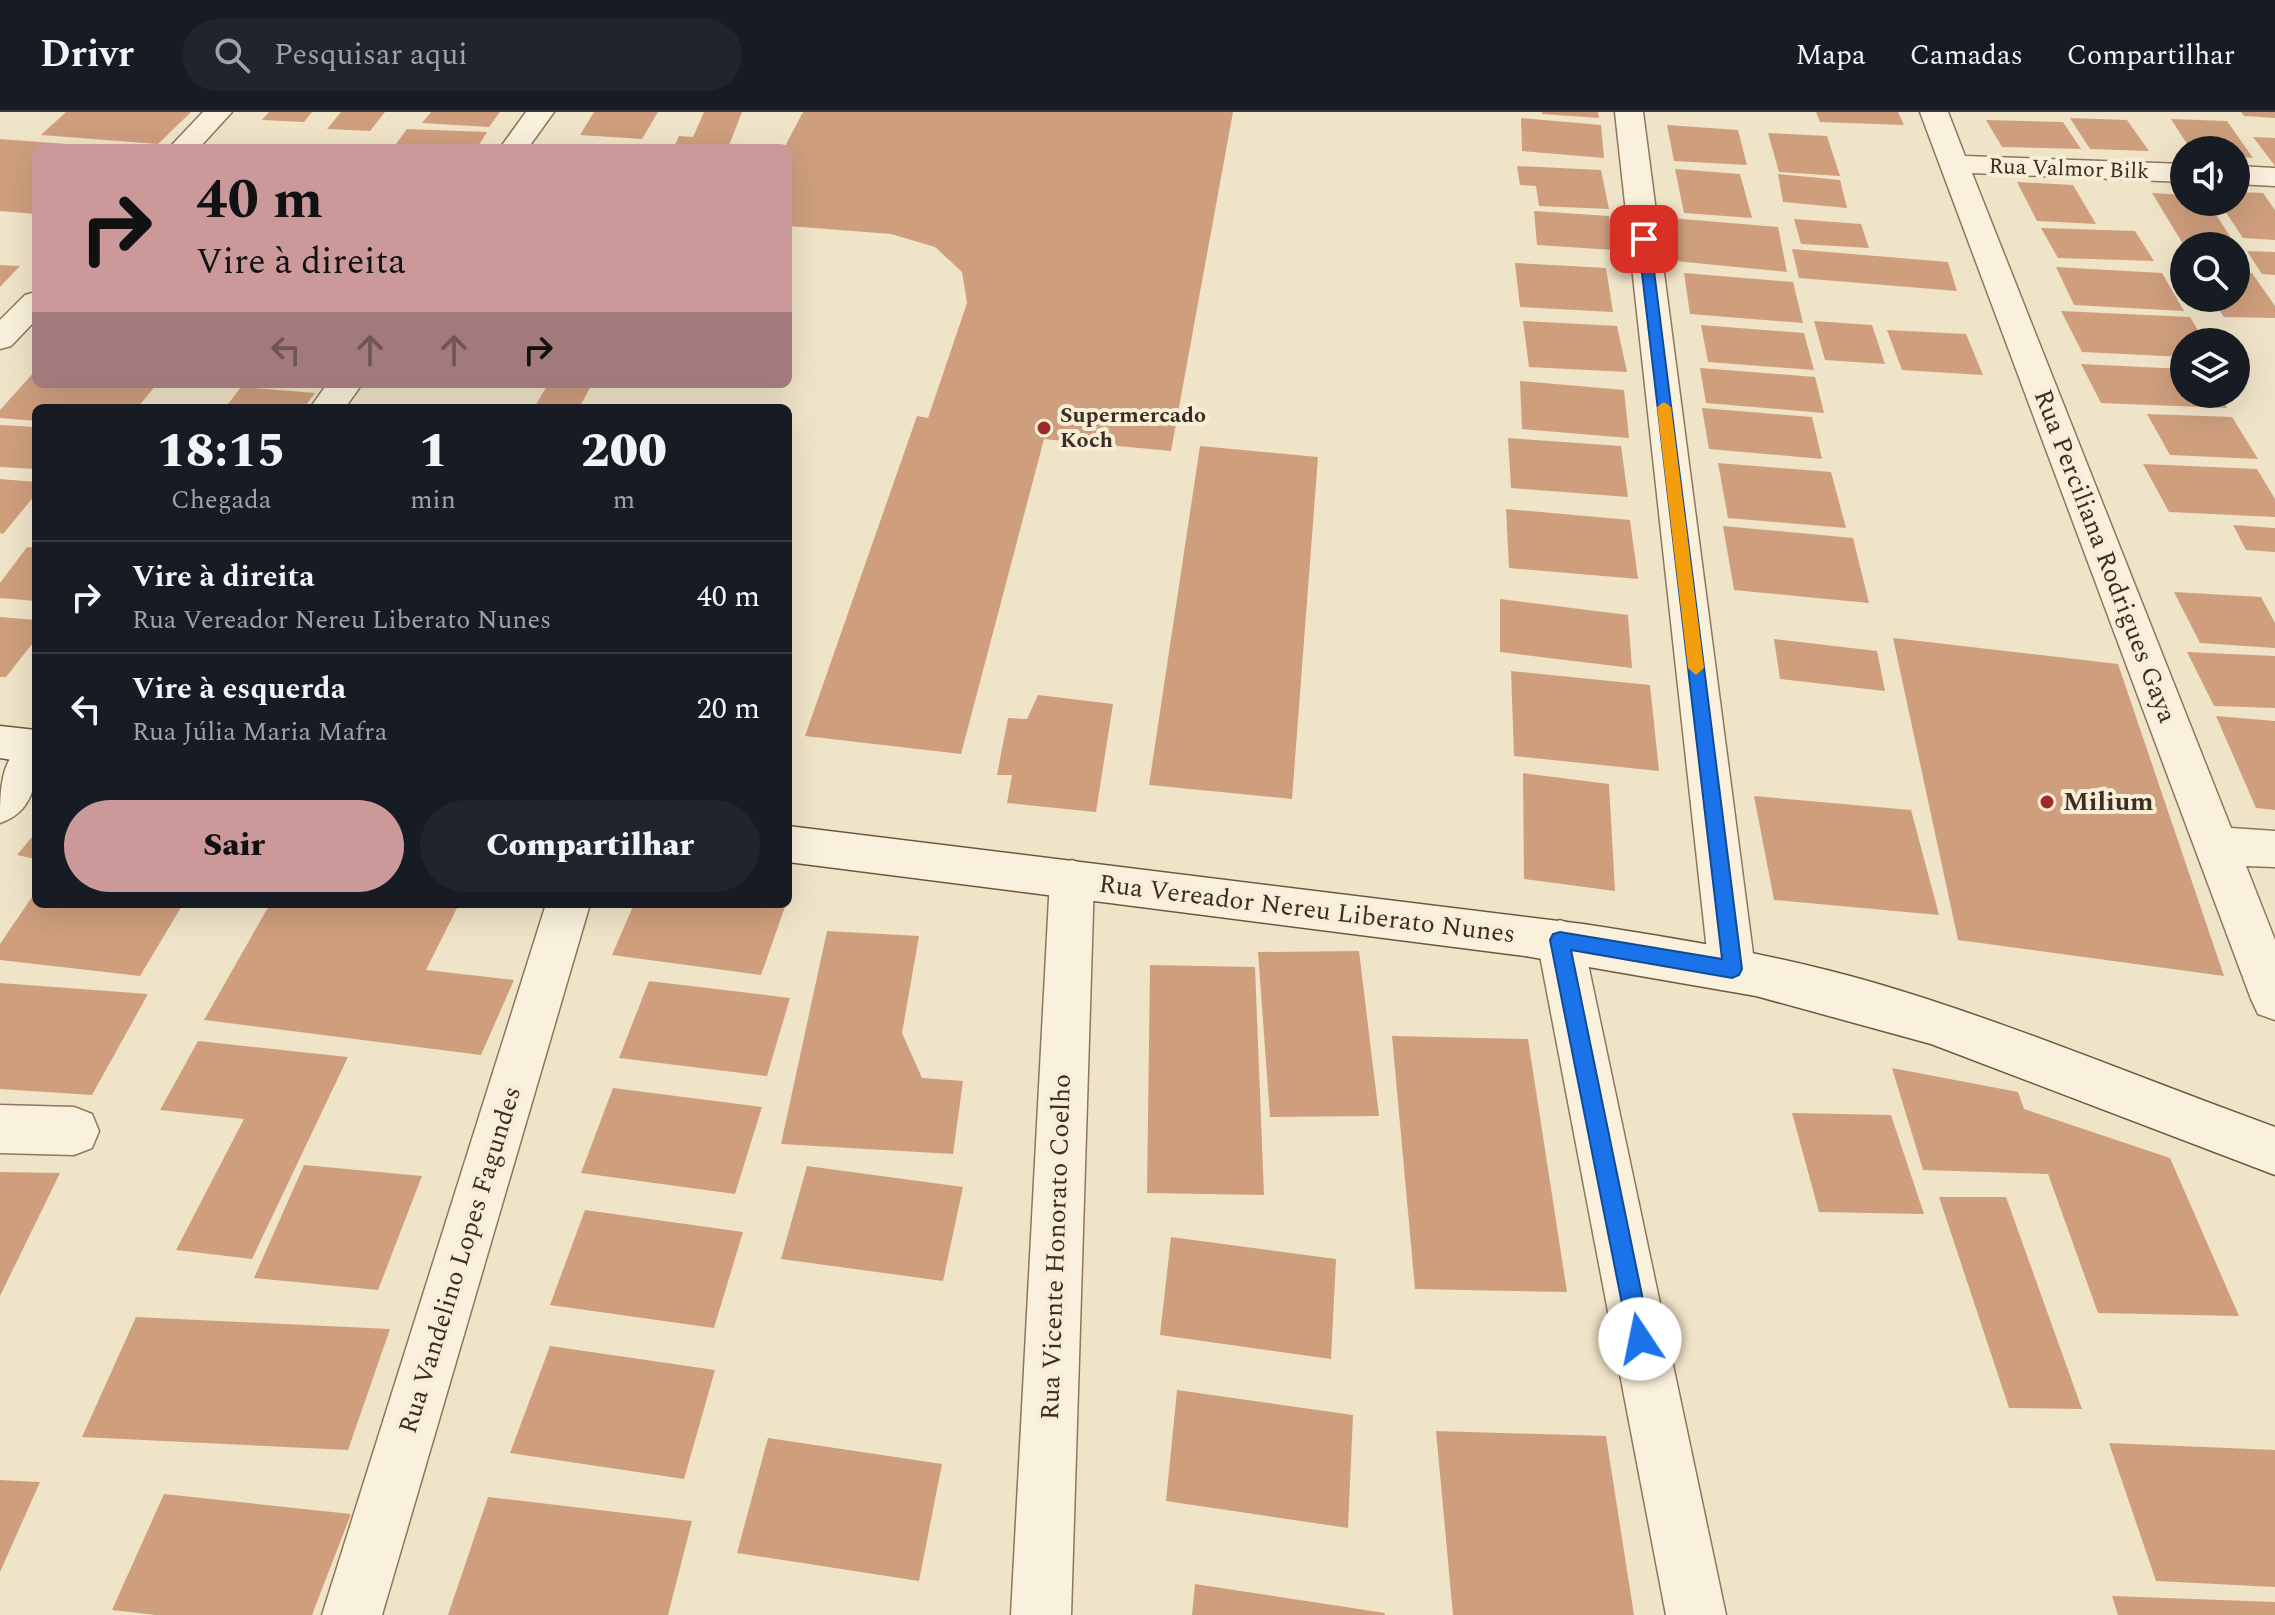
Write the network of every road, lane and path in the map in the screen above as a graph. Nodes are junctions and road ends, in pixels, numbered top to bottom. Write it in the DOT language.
graph roads {
  1 [pos="218,112"];
  2 [pos="540,112"];
  3 [pos="1629,112"];
  4 [pos="1934,112"];
  5 [pos="187,144"];
  6 [pos="517,144"];
  7 [pos="1954,164"];
  8 [pos="2170,172"];
  9 [pos="2250,176"];
  10 [pos="2275,177"];
  11 [pos="32,306"];
  12 [pos="0,339"];
  13 [pos="0,742"];
  14 [pos="32,746"];
  15 [pos="32,760"];
  16 [pos="0,805"];
  17 [pos="792,844"];
  18 [pos="2216,846"];
  19 [pos="2275,849"];
  20 [pos="1072,879"];
  21 [pos="567,908"];
  22 [pos="1560,940"];
  23 [pos="1732,969"];
  24 [pos="2275,999"];
  25 [pos="0,1129"];
  26 [pos="74,1131"];
  27 [pos="2275,1151"];
  28 [pos="352,1615"];
  29 [pos="1041,1615"];
  30 [pos="1696,1615"];
  1 -- 5 [label="street"];
  2 -- 6 [label="street"];
  3 -- 23 [label="street"];
  4 -- 7 [label="street, Rua Perciliana Rodrigues Gaya"];
  7 -- 8 [label="street, Rua Valmor Bilk"];
  7 -- 18 [label="street, Rua Perciliana Rodrigues Gaya"];
  9 -- 10 [label="street"];
  11 -- 12 [label="street"];
  13 -- 14 [label="street"];
  15 -- 16 [label="street"];
  17 -- 20 [label="street, Rua Vereador Nereu Liberato Nunes"];
  18 -- 19 [label="street"];
  18 -- 24 [label="street, Rua Perciliana Rodrigues Gaya"];
  20 -- 22 [label="street, Rua Vereador Nereu Liberato Nunes"];
  20 -- 29 [label="street, Rua Vicente Honorato Coelho"];
  21 -- 28 [label="street, Rua Vandelino Lopes Fagundes"];
  22 -- 23 [label="street, Rua Vereador Nereu Liberato Nunes"];
  22 -- 30 [label="street"];
  23 -- 27 [label="street, Rua Vereador Nereu Liberato Nunes"];
  25 -- 26 [label="street"];
}
